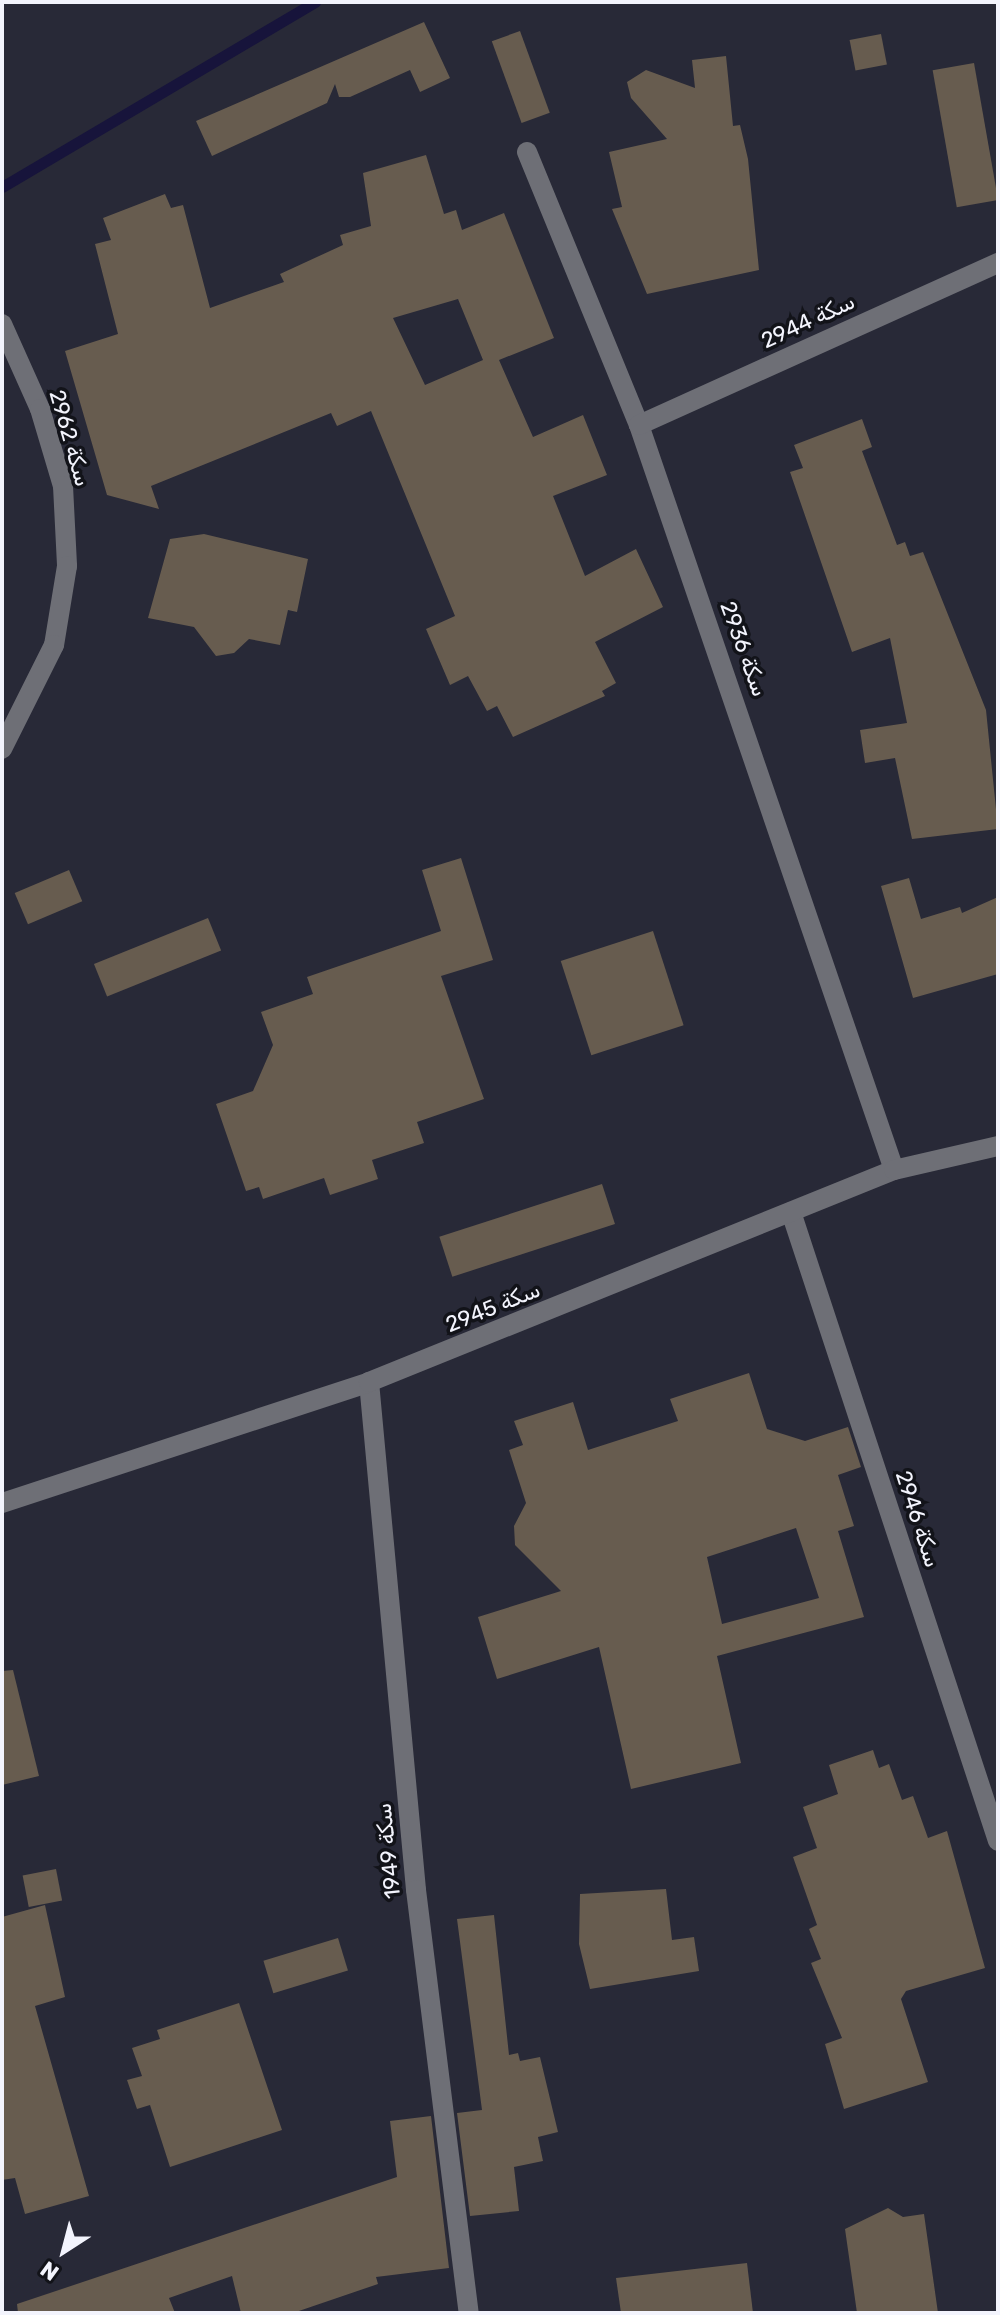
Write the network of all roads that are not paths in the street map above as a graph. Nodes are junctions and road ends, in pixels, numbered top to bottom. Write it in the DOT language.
graph roads {
  1 [pos="527,152"];
  2 [pos="998,263"];
  3 [pos="2,324"];
  4 [pos="639,425"];
  5 [pos="2,749"];
  6 [pos="998,1146"];
  7 [pos="894,1170"];
  8 [pos="791,1212"];
  9 [pos="369,1382"];
  10 [pos="2,1503"];
  11 [pos="998,1841"];
  12 [pos="469,2313"];
  1 -- 4 [label="street, سكة 2936"];
  2 -- 4 [label="street, سكة 2944"];
  3 -- 5 [label="street, سكة 2962"];
  4 -- 7 [label="street, سكة 2936"];
  6 -- 7 [label="street, سكة 2945"];
  7 -- 8 [label="street, سكة 2945"];
  8 -- 9 [label="street, سكة 2945"];
  8 -- 11 [label="street, سكة 2946"];
  9 -- 10 [label="street, سكة 2945"];
  9 -- 12 [label="street, سكة 1949"];
}
